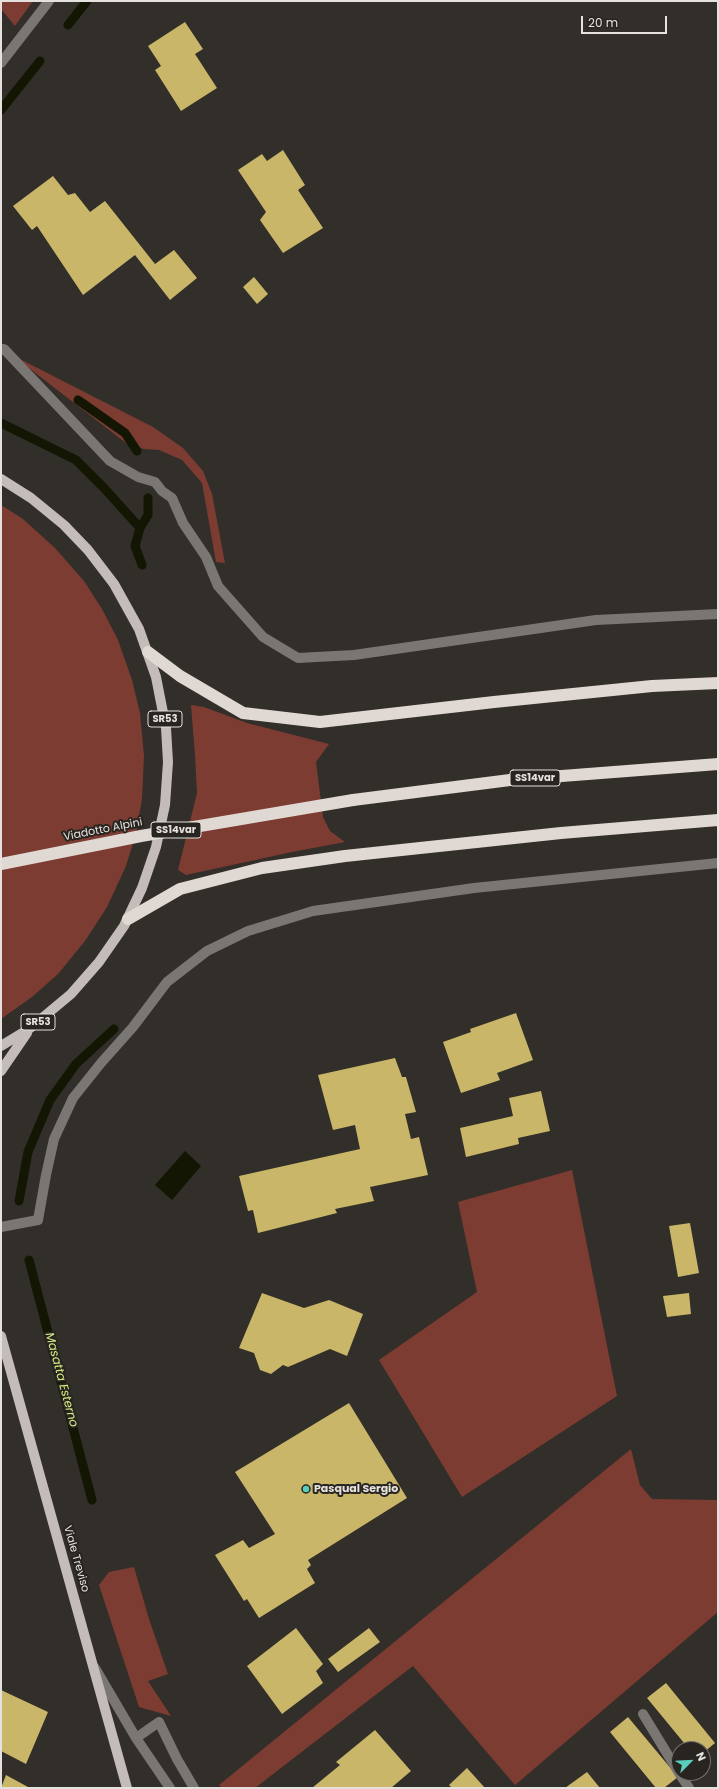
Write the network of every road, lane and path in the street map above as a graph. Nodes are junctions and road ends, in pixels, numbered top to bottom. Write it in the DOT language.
graph roads {
  1 [pos="49,1"];
  2 [pos="1,63"];
  3 [pos="1,349"];
  4 [pos="1,479"];
  5 [pos="718,614"];
  6 [pos="148,652"];
  7 [pos="718,683"];
  8 [pos="718,764"];
  9 [pos="718,820"];
  10 [pos="718,863"];
  11 [pos="1,864"];
  12 [pos="128,919"];
  13 [pos="29,1028"];
  14 [pos="1,1046"];
  15 [pos="1,1071"];
  16 [pos="1,1227"];
  17 [pos="1,1336"];
  18 [pos="92,1662"];
  19 [pos="643,1714"];
  20 [pos="136,1738"];
  21 [pos="671,1760"];
  22 [pos="127,1788"];
  23 [pos="170,1788"];
  24 [pos="194,1788"];
  1 -- 2 [label="street"];
  3 -- 5 [label="street"];
  4 -- 6 [label="main road, SR53"];
  6 -- 7 [label="highway"];
  6 -- 12 [label="main road, SR53"];
  8 -- 11 [label="highway, Viadotto Alpini / SS14var, bridge"];
  9 -- 12 [label="highway"];
  10 -- 16 [label="street"];
  12 -- 13 [label="main road, SR53"];
  13 -- 14 [label="main road, SR53"];
  13 -- 15 [label="main road, SR53"];
  17 -- 18 [label="main road, Viale Treviso"];
  18 -- 20 [label="street"];
  18 -- 22 [label="main road, Viale Treviso"];
  19 -- 21 [label="street"];
  20 -- 23 [label="street"];
  20 -- 24 [label="street"];
}
